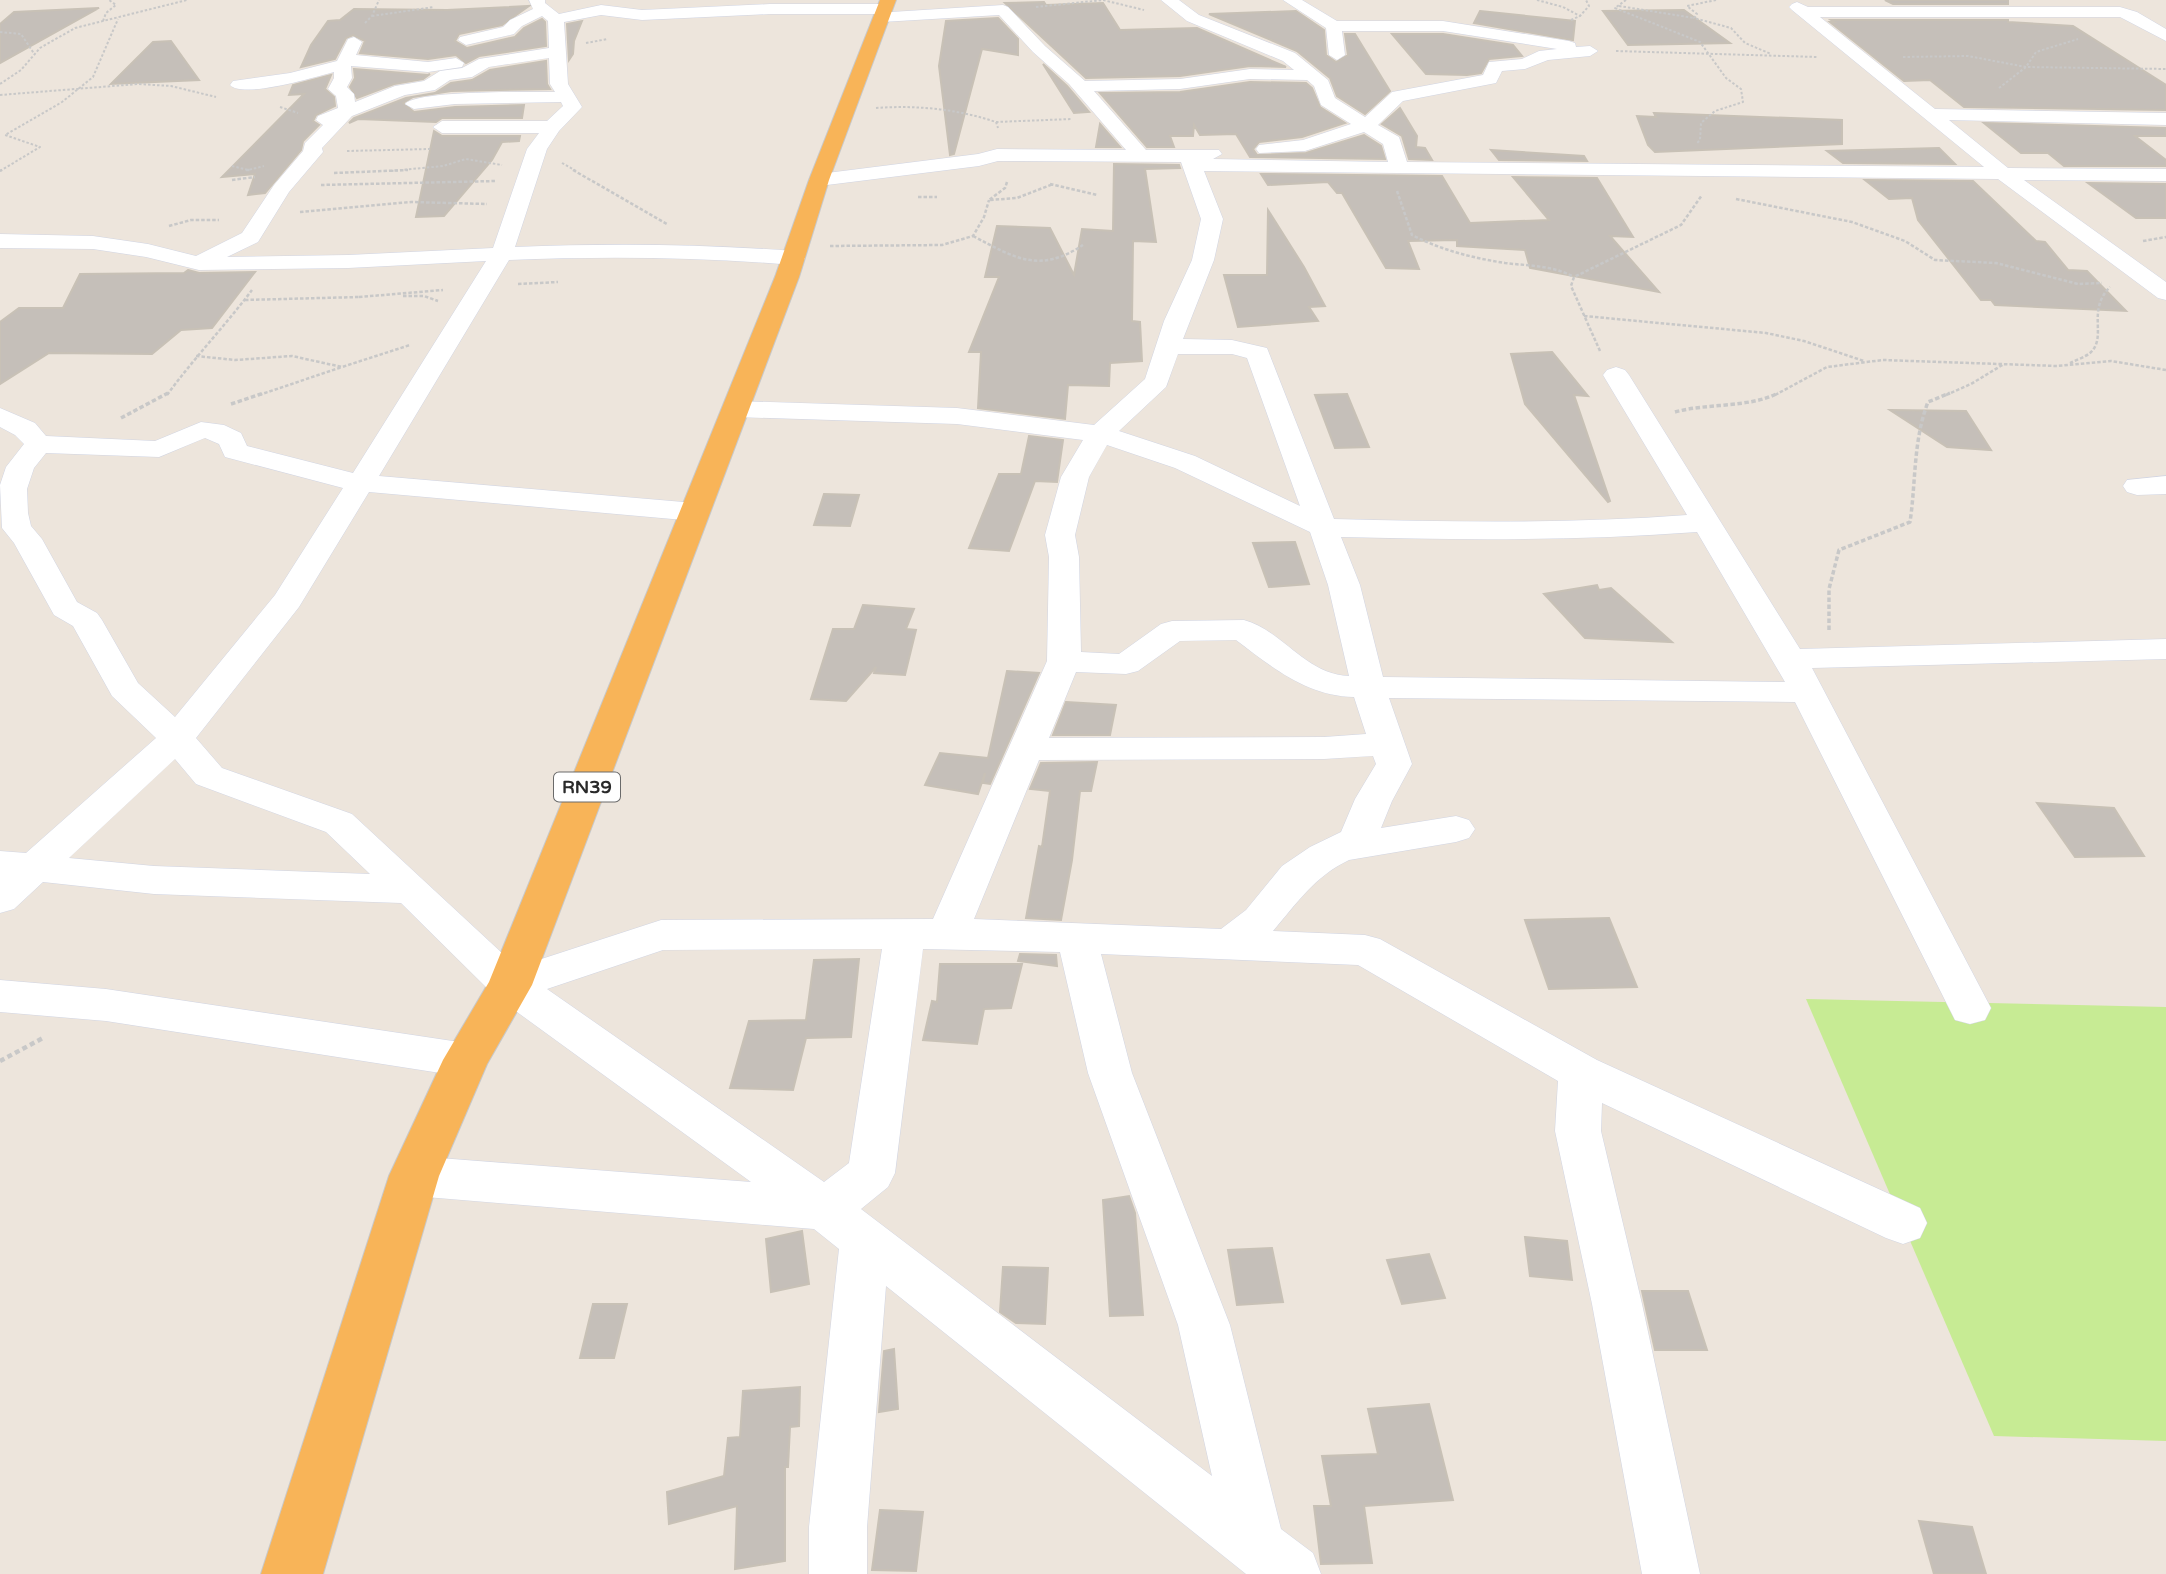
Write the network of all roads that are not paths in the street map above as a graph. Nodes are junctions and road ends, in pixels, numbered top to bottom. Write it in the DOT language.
graph roads {
  1 [pos="1169,0"];
  2 [pos="1291,0"];
  3 [pos="1789,0"];
  4 [pos="885,8"];
  5 [pos="1805,12"];
  6 [pos="1334,26"];
  7 [pos="548,27"];
  8 [pos="508,31"];
  9 [pos="2166,36"];
  10 [pos="466,40"];
  11 [pos="354,42"];
  12 [pos="1337,55"];
  13 [pos="344,63"];
  14 [pos="485,63"];
  15 [pos="1310,75"];
  16 [pos="239,85"];
  17 [pos="429,86"];
  18 [pos="1080,86"];
  19 [pos="567,97"];
  20 [pos="455,99"];
  21 [pos="350,105"];
  22 [pos="1930,114"];
  23 [pos="313,119"];
  24 [pos="2166,119"];
  25 [pos="1367,125"];
  26 [pos="442,127"];
  27 [pos="536,157"];
  28 [pos="1142,157"];
  29 [pos="1190,161"];
  30 [pos="1394,168"];
  31 [pos="2004,174"];
  32 [pos="2166,175"];
  33 [pos="819,180"];
  34 [pos="0,241"];
  35 [pos="796,253"];
  36 [pos="502,254"];
  37 [pos="196,264"];
  38 [pos="2166,265"];
  39 [pos="2122,274"];
  40 [pos="2166,293"];
  41 [pos="1168,346"];
  42 [pos="1616,375"];
  43 [pos="735,410"];
  44 [pos="0,416"];
  45 [pos="1100,434"];
  46 [pos="50,445"];
  47 [pos="359,483"];
  48 [pos="2166,485"];
  49 [pos="2137,486"];
  50 [pos="695,512"];
  51 [pos="1706,522"];
  52 [pos="1324,528"];
  53 [pos="2166,649"];
  54 [pos="1790,659"];
  55 [pos="1064,662"];
  56 [pos="1368,686"];
  57 [pos="1807,692"];
  58 [pos="177,738"];
  59 [pos="1386,744"];
  60 [pos="1028,748"];
  61 [pos="1456,829"];
  62 [pos="1346,847"];
  63 [pos="18,866"];
  64 [pos="411,889"];
  65 [pos="0,899"];
  66 [pos="926,934"];
  67 [pos="1077,938"];
  68 [pos="1230,944"];
  69 [pos="510,985"];
  70 [pos="0,996"];
  71 [pos="1970,1008"];
  72 [pos="466,1060"];
  73 [pos="1581,1073"];
  74 [pos="414,1176"];
  75 [pos="1903,1223"];
  76 [pos="845,1224"];
  77 [pos="1274,1560"];
  78 [pos="292,1574"];
  79 [pos="838,1574"];
  80 [pos="1671,1574"];
  1 -- 15 [label="street"];
  2 -- 6 [label="street"];
  3 -- 5 [label="street"];
  4 -- 7 [label="street"];
  4 -- 18 [label="street"];
  4 -- 33 [label="highway, RN39"];
  5 -- 9 [label="street"];
  5 -- 22 [label="street"];
  6 -- 12 [label="street"];
  6 -- 25 [label="street"];
  7 -- 8 [label="street"];
  7 -- 8 [label="street"];
  7 -- 14 [label="street"];
  7 -- 19 [label="street"];
  8 -- 10 [label="street"];
  11 -- 13 [label="street"];
  13 -- 14 [label="street"];
  13 -- 16 [label="street"];
  13 -- 21 [label="street"];
  14 -- 17 [label="street"];
  15 -- 18 [label="street"];
  15 -- 25 [label="street"];
  17 -- 20 [label="street"];
  17 -- 21 [label="street"];
  18 -- 28 [label="street"];
  19 -- 20 [label="street"];
  19 -- 27 [label="street"];
  20 -- 21 [label="street"];
  21 -- 23 [label="street"];
  21 -- 37 [label="street"];
  22 -- 24 [label="street"];
  22 -- 31 [label="street"];
  25 -- 29 [label="street"];
  25 -- 30 [label="street"];
  26 -- 27 [label="street"];
  27 -- 36 [label="street"];
  28 -- 29 [label="street"];
  28 -- 33 [label="street"];
  29 -- 30 [label="street"];
  29 -- 41 [label="street"];
  30 -- 31 [label="street"];
  31 -- 32 [label="street"];
  31 -- 39 [label="street"];
  33 -- 35 [label="highway, RN39"];
  34 -- 37 [label="street"];
  35 -- 36 [label="street"];
  35 -- 43 [label="highway, RN39"];
  36 -- 37 [label="street"];
  36 -- 47 [label="street"];
  38 -- 39 [label="street"];
  39 -- 40 [label="street"];
  41 -- 45 [label="street"];
  41 -- 52 [label="street"];
  42 -- 51 [label="street"];
  43 -- 45 [label="street"];
  43 -- 50 [label="highway, RN39"];
  44 -- 46 [label="street"];
  45 -- 52 [label="street"];
  45 -- 55 [label="street"];
  46 -- 47 [label="street"];
  46 -- 58 [label="street"];
  47 -- 50 [label="street"];
  47 -- 58 [label="street"];
  48 -- 49 [label="street"];
  50 -- 69 [label="highway, RN39"];
  51 -- 52 [label="street"];
  51 -- 54 [label="street"];
  52 -- 56 [label="street"];
  53 -- 54 [label="street"];
  54 -- 57 [label="street"];
  55 -- 56 [label="street"];
  55 -- 60 [label="street"];
  56 -- 57 [label="street"];
  56 -- 59 [label="street"];
  57 -- 71 [label="street"];
  58 -- 63 [label="street"];
  58 -- 64 [label="street"];
  59 -- 60 [label="street"];
  59 -- 62 [label="street"];
  60 -- 66 [label="street"];
  61 -- 62 [label="street"];
  62 -- 68 [label="street"];
  63 -- 64 [label="street"];
  63 -- 65 [label="street"];
  64 -- 69 [label="street"];
  66 -- 67 [label="street"];
  66 -- 69 [label="street"];
  66 -- 76 [label="street"];
  67 -- 68 [label="street"];
  67 -- 77 [label="street"];
  68 -- 73 [label="street"];
  69 -- 72 [label="highway, RN39"];
  69 -- 76 [label="street"];
  70 -- 72 [label="street"];
  72 -- 74 [label="highway, RN39"];
  73 -- 75 [label="street"];
  73 -- 80 [label="street"];
  74 -- 76 [label="street"];
  74 -- 78 [label="highway, RN39"];
  76 -- 77 [label="street"];
  76 -- 79 [label="street"];
}
